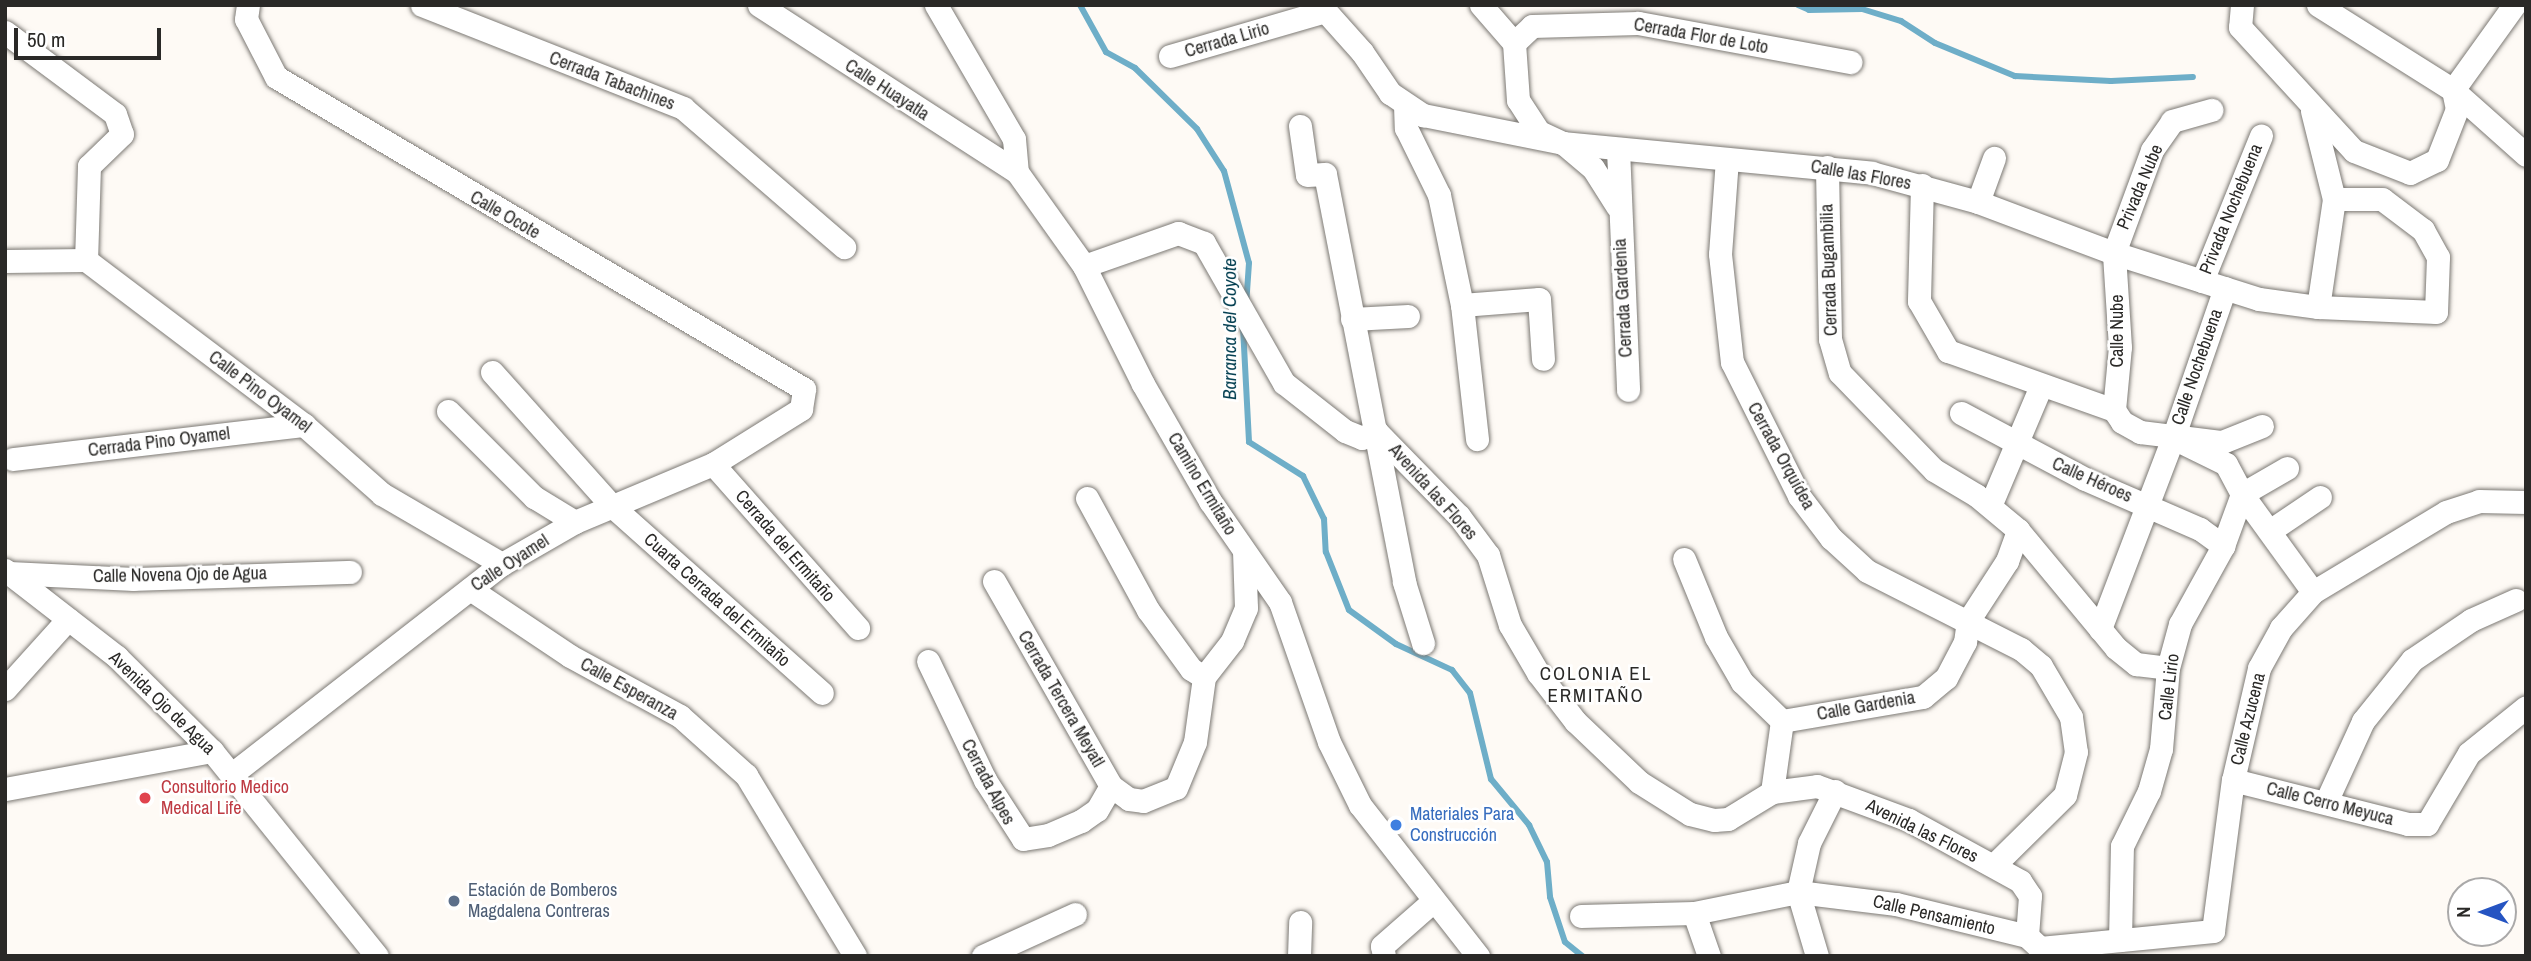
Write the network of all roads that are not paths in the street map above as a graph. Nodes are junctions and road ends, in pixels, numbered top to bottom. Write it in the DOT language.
graph roads {
  1 [pos="248,5"];
  2 [pos="422,5"];
  3 [pos="759,5"];
  4 [pos="936,5"];
  5 [pos="1481,5"];
  6 [pos="2242,5"];
  7 [pos="2514,5"];
  8 [pos="2321,6"];
  9 [pos="1322,8"];
  10 [pos="5,32"];
  11 [pos="1514,43"];
  12 [pos="1170,57"];
  13 [pos="1850,62"];
  14 [pos="2453,90"];
  15 [pos="2307,98"];
  16 [pos="1405,105"];
  17 [pos="2211,110"];
  18 [pos="1300,127"];
  19 [pos="2261,136"];
  20 [pos="1563,143"];
  21 [pos="1618,149"];
  22 [pos="2526,155"];
  23 [pos="1994,158"];
  24 [pos="1727,159"];
  25 [pos="1827,167"];
  26 [pos="1017,172"];
  27 [pos="1922,185"];
  28 [pos="2334,199"];
  29 [pos="1978,202"];
  30 [pos="1618,206"];
  31 [pos="844,247"];
  32 [pos="2114,253"];
  33 [pos="86,260"];
  34 [pos="5,261"];
  35 [pos="1084,266"];
  36 [pos="2202,281"];
  37 [pos="2225,288"];
  38 [pos="1462,305"];
  39 [pos="2318,307"];
  40 [pos="1408,316"];
  41 [pos="1352,318"];
  42 [pos="1543,359"];
  43 [pos="492,372"];
  44 [pos="2040,386"];
  45 [pos="804,389"];
  46 [pos="1628,390"];
  47 [pos="2114,410"];
  48 [pos="448,411"];
  49 [pos="1961,413"];
  50 [pos="304,425"];
  51 [pos="2262,426"];
  52 [pos="1376,431"];
  53 [pos="2173,438"];
  54 [pos="1476,439"];
  55 [pos="2016,444"];
  56 [pos="13,459"];
  57 [pos="713,464"];
  58 [pos="2287,468"];
  59 [pos="2242,494"];
  60 [pos="2320,497"];
  61 [pos="1087,498"];
  62 [pos="2526,502"];
  63 [pos="612,506"];
  64 [pos="1990,506"];
  65 [pos="2149,506"];
  66 [pos="575,522"];
  67 [pos="2018,530"];
  68 [pos="2271,530"];
  69 [pos="2223,547"];
  70 [pos="1244,552"];
  71 [pos="1684,559"];
  72 [pos="502,564"];
  73 [pos="7,571"];
  74 [pos="351,572"];
  75 [pos="994,582"];
  76 [pos="470,589"];
  77 [pos="2313,592"];
  78 [pos="2516,600"];
  79 [pos="68,619"];
  80 [pos="1968,621"];
  81 [pos="858,628"];
  82 [pos="2100,629"];
  83 [pos="1423,643"];
  84 [pos="928,661"];
  85 [pos="2168,668"];
  86 [pos="1204,677"];
  87 [pos="5,689"];
  88 [pos="822,693"];
  89 [pos="2526,707"];
  90 [pos="1782,722"];
  91 [pos="212,751"];
  92 [pos="232,774"];
  93 [pos="2233,780"];
  94 [pos="1111,786"];
  95 [pos="5,789"];
  96 [pos="1835,791"];
  97 [pos="1772,792"];
  98 [pos="2326,802"];
  99 [pos="1994,865"];
  100 [pos="1798,892"];
  101 [pos="1433,901"];
  102 [pos="1075,914"];
  103 [pos="1695,914"];
  104 [pos="1581,916"];
  105 [pos="1300,922"];
  106 [pos="2213,931"];
  107 [pos="2027,936"];
  108 [pos="2120,940"];
  109 [pos="377,956"];
  110 [pos="855,956"];
  111 [pos="983,956"];
  112 [pos="1299,956"];
  113 [pos="1384,956"];
  114 [pos="1478,956"];
  115 [pos="1709,956"];
  116 [pos="1817,956"];
  1 -- 45 [label="street, Calle Ocote"];
  2 -- 31 [label="street, Cerrada Tabachines"];
  3 -- 26 [label="street, Calle Huayatla"];
  4 -- 26 [label="street, Camino Ermitaño"];
  5 -- 11 [label="street"];
  6 -- 15 [label="street"];
  7 -- 14 [label="street"];
  8 -- 14 [label="street"];
  9 -- 12 [label="street, Cerrada Lirio"];
  9 -- 16 [label="street, Calle las Flores"];
  10 -- 33 [label="street"];
  11 -- 13 [label="street, Cerrada Flor de Loto"];
  11 -- 20 [label="street"];
  14 -- 15 [label="street"];
  14 -- 22 [label="street"];
  15 -- 28 [label="street"];
  16 -- 20 [label="street, Calle las Flores"];
  16 -- 38 [label="street"];
  17 -- 32 [label="street, Privada Nube"];
  18 -- 41 [label="street"];
  19 -- 36 [label="street, Privada Nochebuena"];
  20 -- 21 [label="street, Calle las Flores"];
  20 -- 30 [label="street"];
  21 -- 24 [label="street, Calle las Flores"];
  21 -- 30 [label="street, Cerrada Gardenia"];
  23 -- 29 [label="street"];
  24 -- 25 [label="street, Calle las Flores"];
  24 -- 80 [label="street, Cerrada Orquídea"];
  25 -- 27 [label="street, Calle las Flores"];
  25 -- 64 [label="street, Cerrada Bugambilia"];
  26 -- 35 [label="street, Camino Ermitaño"];
  27 -- 29 [label="street, Calle las Flores"];
  27 -- 44 [label="street"];
  28 -- 39 [label="street"];
  28 -- 39 [label="street, Calle las Flores"];
  29 -- 32 [label="street, Calle las Flores"];
  30 -- 46 [label="street, Cerrada Gardenia"];
  32 -- 36 [label="street, Calle las Flores"];
  32 -- 47 [label="street, Calle Nube"];
  33 -- 34 [label="street"];
  33 -- 50 [label="street, Calle Pino Oyamel"];
  35 -- 52 [label="street"];
  35 -- 70 [label="street, Camino Ermitaño"];
  36 -- 37 [label="street, Calle las Flores"];
  37 -- 39 [label="street, Calle las Flores"];
  37 -- 53 [label="street, Calle Nochebuena"];
  38 -- 42 [label="street"];
  38 -- 54 [label="street"];
  40 -- 41 [label="street"];
  41 -- 52 [label="street"];
  43 -- 63 [label="street, Cuarta Cerrada del Ermitaño"];
  44 -- 47 [label="street"];
  44 -- 55 [label="street"];
  45 -- 57 [label="street, Calle Oyamel"];
  47 -- 53 [label="street"];
  48 -- 66 [label="street"];
  49 -- 55 [label="street, Calle Héroes"];
  50 -- 56 [label="street, Cerrada Pino Oyamel"];
  50 -- 72 [label="street, Calle Pino Oyamel"];
  51 -- 53 [label="street"];
  52 -- 83 [label="street"];
  52 -- 97 [label="street, Avenida las Flores"];
  53 -- 59 [label="street, Calle Nochebuena"];
  53 -- 65 [label="street"];
  55 -- 64 [label="street"];
  55 -- 65 [label="street, Calle Héroes"];
  57 -- 63 [label="street, Calle Oyamel"];
  57 -- 81 [label="street, Cerrada del Ermitaño"];
  58 -- 59 [label="street"];
  59 -- 68 [label="street, Calle Nochebuena"];
  59 -- 69 [label="street, Calle Lirio"];
  60 -- 68 [label="street"];
  61 -- 86 [label="street"];
  62 -- 77 [label="street, Calle Azucena"];
  63 -- 66 [label="street, Calle Oyamel"];
  63 -- 88 [label="street, Cuarta Cerrada del Ermitaño"];
  64 -- 67 [label="street"];
  65 -- 69 [label="street, Calle Héroes"];
  65 -- 82 [label="street"];
  66 -- 72 [label="street, Calle Oyamel"];
  67 -- 80 [label="street, Calle Gardenia"];
  67 -- 82 [label="street"];
  68 -- 77 [label="street, Calle Nochebuena"];
  69 -- 85 [label="street, Calle Lirio"];
  70 -- 86 [label="street"];
  70 -- 101 [label="street, Camino Ermitaño"];
  71 -- 90 [label="street"];
  72 -- 76 [label="street, Calle Oyamel"];
  73 -- 74 [label="street, Calle Novena Ojo de Agua"];
  73 -- 79 [label="street, Avenida Ojo de Agua"];
  75 -- 94 [label="street, Cerrada Tercera Meyatl"];
  76 -- 92 [label="street, Calle Oyamel"];
  76 -- 110 [label="street, Calle Esperanza"];
  77 -- 93 [label="street, Calle Azucena"];
  78 -- 98 [label="street"];
  79 -- 87 [label="street"];
  79 -- 91 [label="street, Avenida Ojo de Agua"];
  80 -- 90 [label="street, Calle Gardenia"];
  80 -- 99 [label="street, Cerrada Orquídea"];
  82 -- 85 [label="street"];
  84 -- 94 [label="street, Cerrada Alpes"];
  85 -- 108 [label="street, Calle Lirio"];
  86 -- 94 [label="street, Cerrada Tercera Meyatl"];
  89 -- 98 [label="street, Calle Cerro Meyuca"];
  90 -- 97 [label="street"];
  91 -- 92 [label="street, Avenida Ojo de Agua"];
  91 -- 95 [label="street"];
  92 -- 109 [label="street, Avenida Ojo de Agua"];
  93 -- 98 [label="street, Calle Cerro Meyuca"];
  93 -- 106 [label="street, Calle Azucena"];
  96 -- 97 [label="street, Avenida las Flores"];
  96 -- 99 [label="street, Avenida las Flores"];
  96 -- 100 [label="street"];
  99 -- 107 [label="street, Avenida las Flores"];
  100 -- 103 [label="street, Calle Pensamiento"];
  100 -- 107 [label="street, Calle Pensamiento"];
  100 -- 116 [label="street"];
  101 -- 113 [label="street"];
  101 -- 114 [label="street, Camino Ermitaño"];
  102 -- 111 [label="street"];
  103 -- 104 [label="street, Calle Pensamiento"];
  103 -- 115 [label="street"];
  105 -- 112 [label="street"];
  106 -- 108 [label="street, Calle Pensamiento"];
  107 -- 108 [label="street, Calle Pensamiento"];
}
